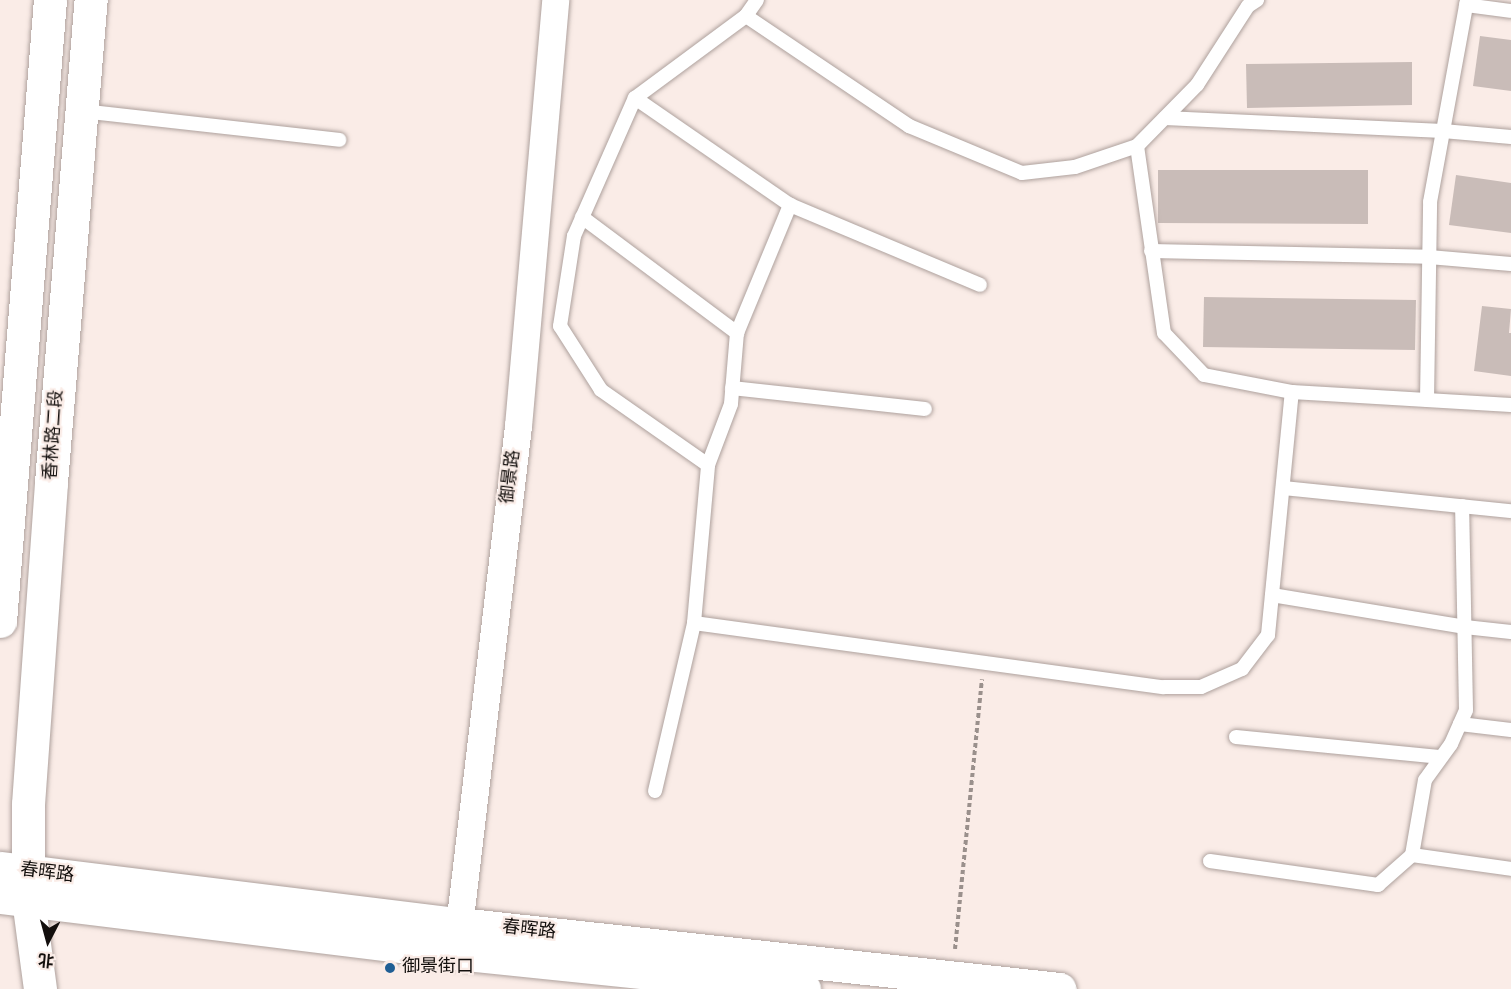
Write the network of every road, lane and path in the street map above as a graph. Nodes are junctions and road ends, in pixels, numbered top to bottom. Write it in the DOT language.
graph roads {
  1 [pos="50,0"];
  2 [pos="90,0"];
  3 [pos="555,0"];
  4 [pos="757,0"];
  5 [pos="1257,0"];
  6 [pos="1466,3"];
  7 [pos="1511,11"];
  8 [pos="746,16"];
  9 [pos="635,98"];
  10 [pos="80,111"];
  11 [pos="1165,118"];
  12 [pos="1443,131"];
  13 [pos="1511,137"];
  14 [pos="339,140"];
  15 [pos="1137,146"];
  16 [pos="790,205"];
  17 [pos="582,217"];
  18 [pos="1151,251"];
  19 [pos="1429,257"];
  20 [pos="1511,264"];
  21 [pos="980,285"];
  22 [pos="737,333"];
  23 [pos="732,388"];
  24 [pos="1292,392"];
  25 [pos="1427,400"];
  26 [pos="1511,405"];
  27 [pos="926,409"];
  28 [pos="6,455"];
  29 [pos="708,465"];
  30 [pos="1282,488"];
  31 [pos="1462,507"];
  32 [pos="1511,511"];
  33 [pos="1272,595"];
  34 [pos="0,621"];
  35 [pos="694,623"];
  36 [pos="1465,627"];
  37 [pos="1511,632"];
  38 [pos="984,662"];
  39 [pos="1460,724"];
  40 [pos="1511,730"];
  41 [pos="1236,737"];
  42 [pos="1439,757"];
  43 [pos="655,791"];
  44 [pos="1412,855"];
  45 [pos="1210,861"];
  46 [pos="1511,869"];
  47 [pos="14,884"];
  48 [pos="457,938"];
  49 [pos="952,982"];
  50 [pos="40,989"];
  51 [pos="804,989"];
  52 [pos="1059,989"];
  1 -- 28 [label="main road"];
  2 -- 10 [label="main road, 香林路二段"];
  3 -- 48 [label="street, 御景路"];
  4 -- 8 [label="lane"];
  5 -- 11 [label="lane"];
  6 -- 7 [label="lane"];
  6 -- 12 [label="lane"];
  8 -- 9 [label="lane"];
  8 -- 15 [label="lane"];
  9 -- 16 [label="lane"];
  9 -- 17 [label="lane"];
  10 -- 14 [label="lane"];
  10 -- 47 [label="main road, 香林路二段"];
  11 -- 12 [label="lane"];
  11 -- 15 [label="lane"];
  12 -- 13 [label="lane"];
  12 -- 19 [label="lane"];
  15 -- 18 [label="lane"];
  16 -- 21 [label="lane"];
  16 -- 22 [label="lane"];
  17 -- 22 [label="lane"];
  17 -- 29 [label="lane"];
  18 -- 19 [label="lane"];
  18 -- 24 [label="lane"];
  19 -- 20 [label="lane"];
  19 -- 25 [label="lane"];
  22 -- 23 [label="lane"];
  23 -- 27 [label="lane"];
  23 -- 29 [label="lane"];
  24 -- 25 [label="lane"];
  24 -- 30 [label="lane"];
  25 -- 26 [label="lane"];
  28 -- 34 [label="main road"];
  29 -- 35 [label="lane"];
  30 -- 31 [label="lane"];
  30 -- 33 [label="lane"];
  31 -- 32 [label="lane"];
  31 -- 36 [label="lane"];
  33 -- 36 [label="lane"];
  33 -- 38 [label="lane"];
  35 -- 38 [label="lane"];
  35 -- 43 [label="lane"];
  36 -- 37 [label="lane"];
  36 -- 39 [label="lane"];
  38 -- 49 [label="path"];
  39 -- 40 [label="lane"];
  39 -- 42 [label="lane"];
  41 -- 42 [label="lane"];
  42 -- 44 [label="lane"];
  44 -- 45 [label="lane"];
  44 -- 46 [label="lane"];
  47 -- 48 [label="main road, 春晖路"];
  47 -- 50 [label="main road, 香林路二段"];
  48 -- 49 [label="main road, 春晖路"];
  48 -- 51 [label="main road, 春晖路"];
  49 -- 52 [label="main road, 春晖路"];
}
